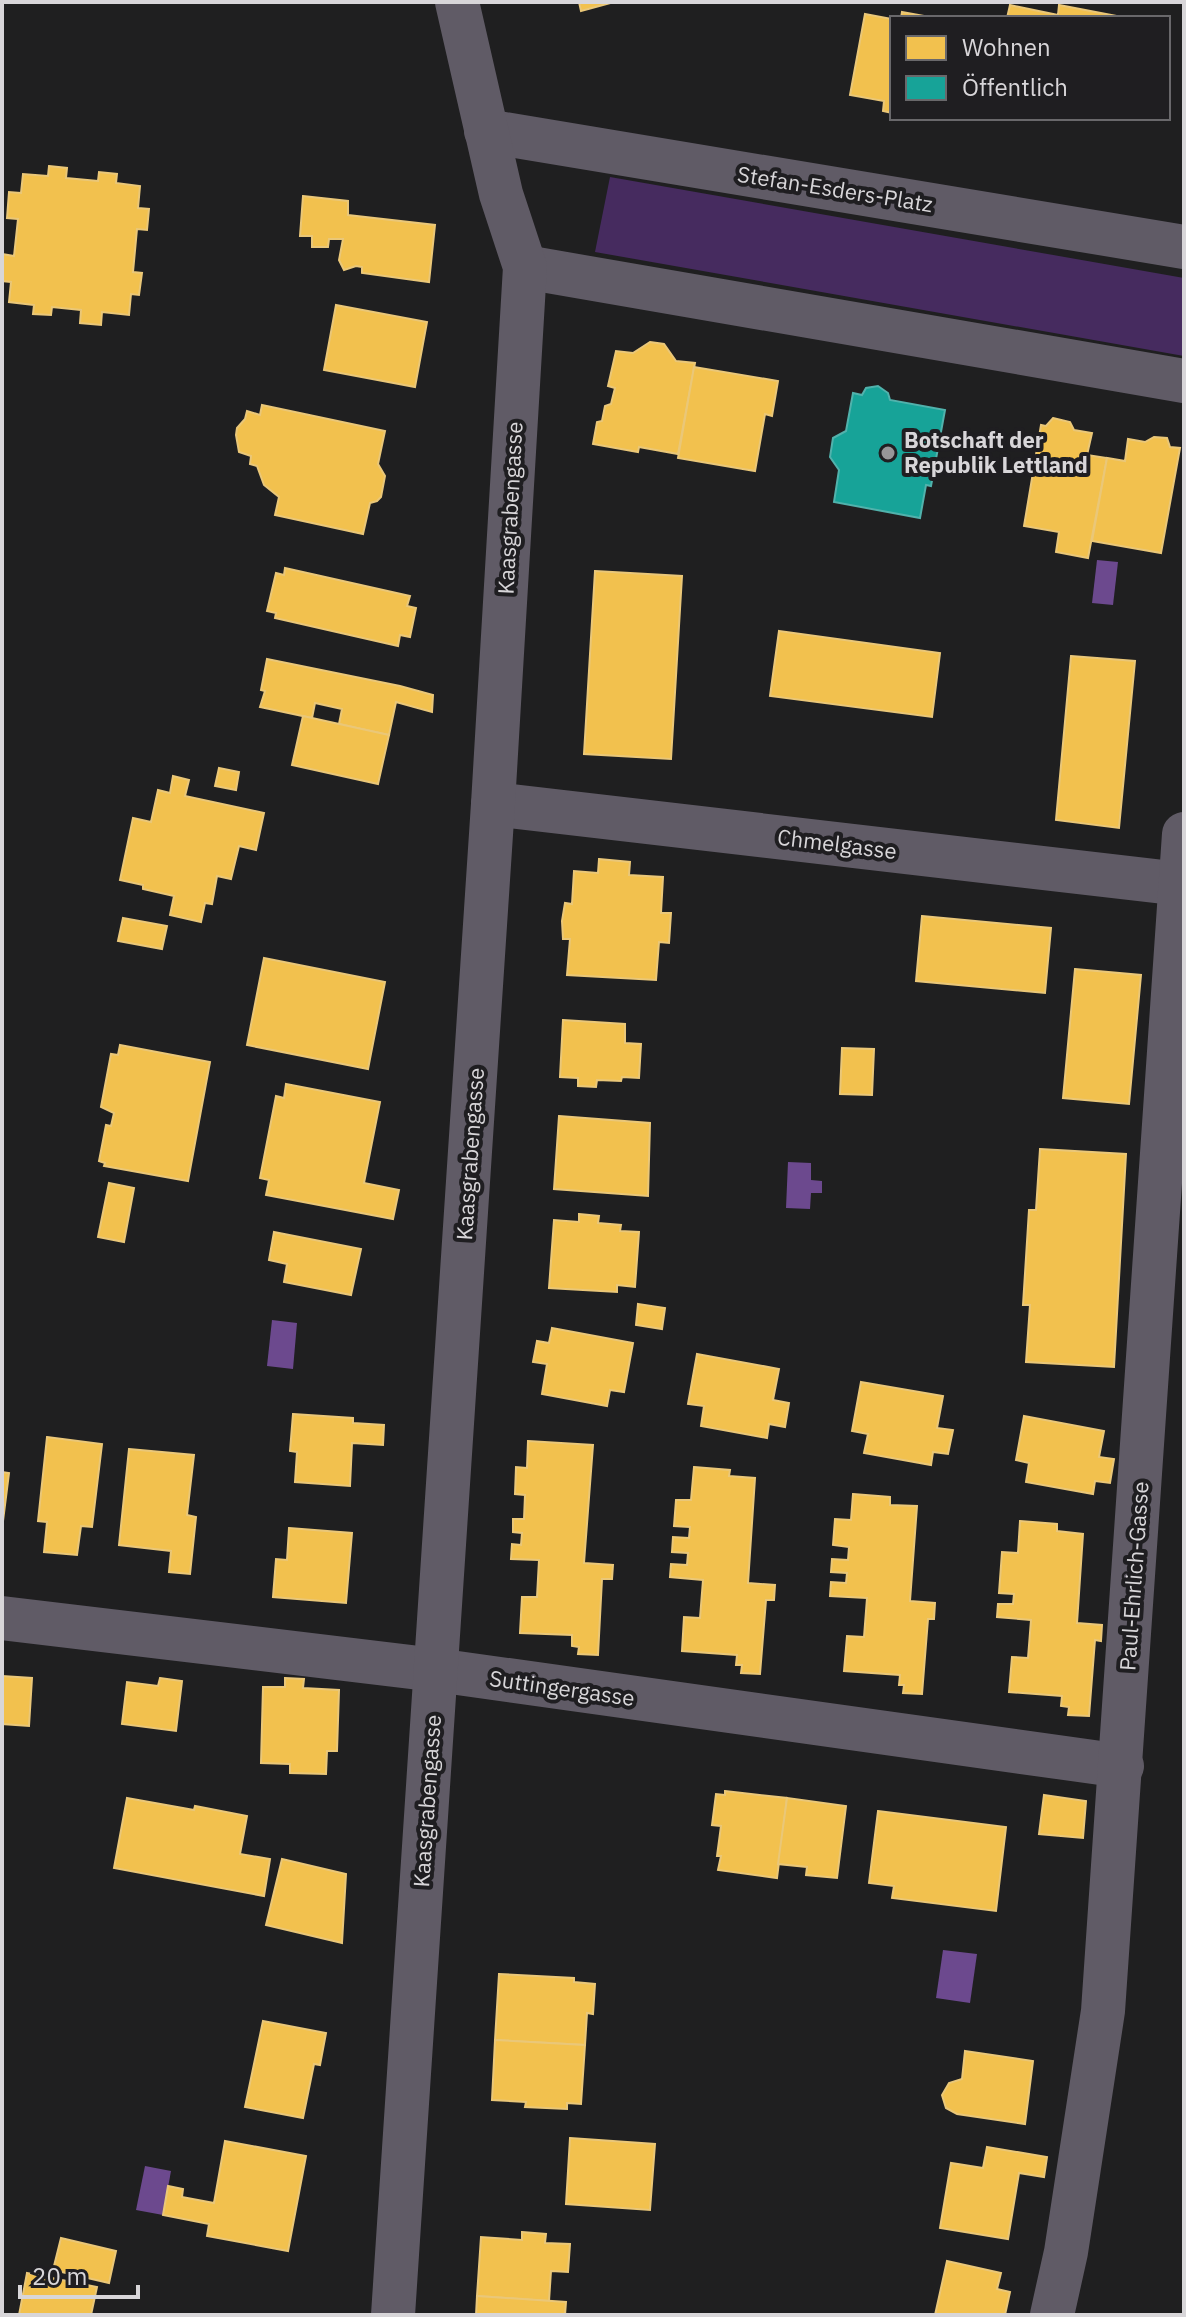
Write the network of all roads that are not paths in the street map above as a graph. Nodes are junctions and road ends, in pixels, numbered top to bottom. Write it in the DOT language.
graph roads {
  1 [pos="457,2"];
  2 [pos="486,131"];
  3 [pos="1184,247"];
  4 [pos="525,267"];
  5 [pos="1184,381"];
  6 [pos="493,804"];
  7 [pos="1184,834"];
  8 [pos="1181,884"];
  9 [pos="2,1618"];
  10 [pos="436,1670"];
  11 [pos="1122,1766"];
  12 [pos="393,2315"];
  13 [pos="1052,2315"];
  1 -- 2 [label="street, Kaasgrabengasse"];
  2 -- 3 [label="street, Stefan-Esders-Platz"];
  2 -- 4 [label="street, Kaasgrabengasse"];
  4 -- 5 [label="street"];
  4 -- 6 [label="street, Kaasgrabengasse"];
  6 -- 8 [label="street, Chmelgasse"];
  6 -- 10 [label="street, Kaasgrabengasse"];
  7 -- 8 [label="street, Paul-Ehrlich-Gasse"];
  8 -- 11 [label="street, Paul-Ehrlich-Gasse"];
  9 -- 10 [label="street, Suttingergasse"];
  10 -- 11 [label="street, Suttingergasse"];
  10 -- 12 [label="street, Kaasgrabengasse"];
  11 -- 13 [label="street, Paul-Ehrlich-Gasse"];
}
